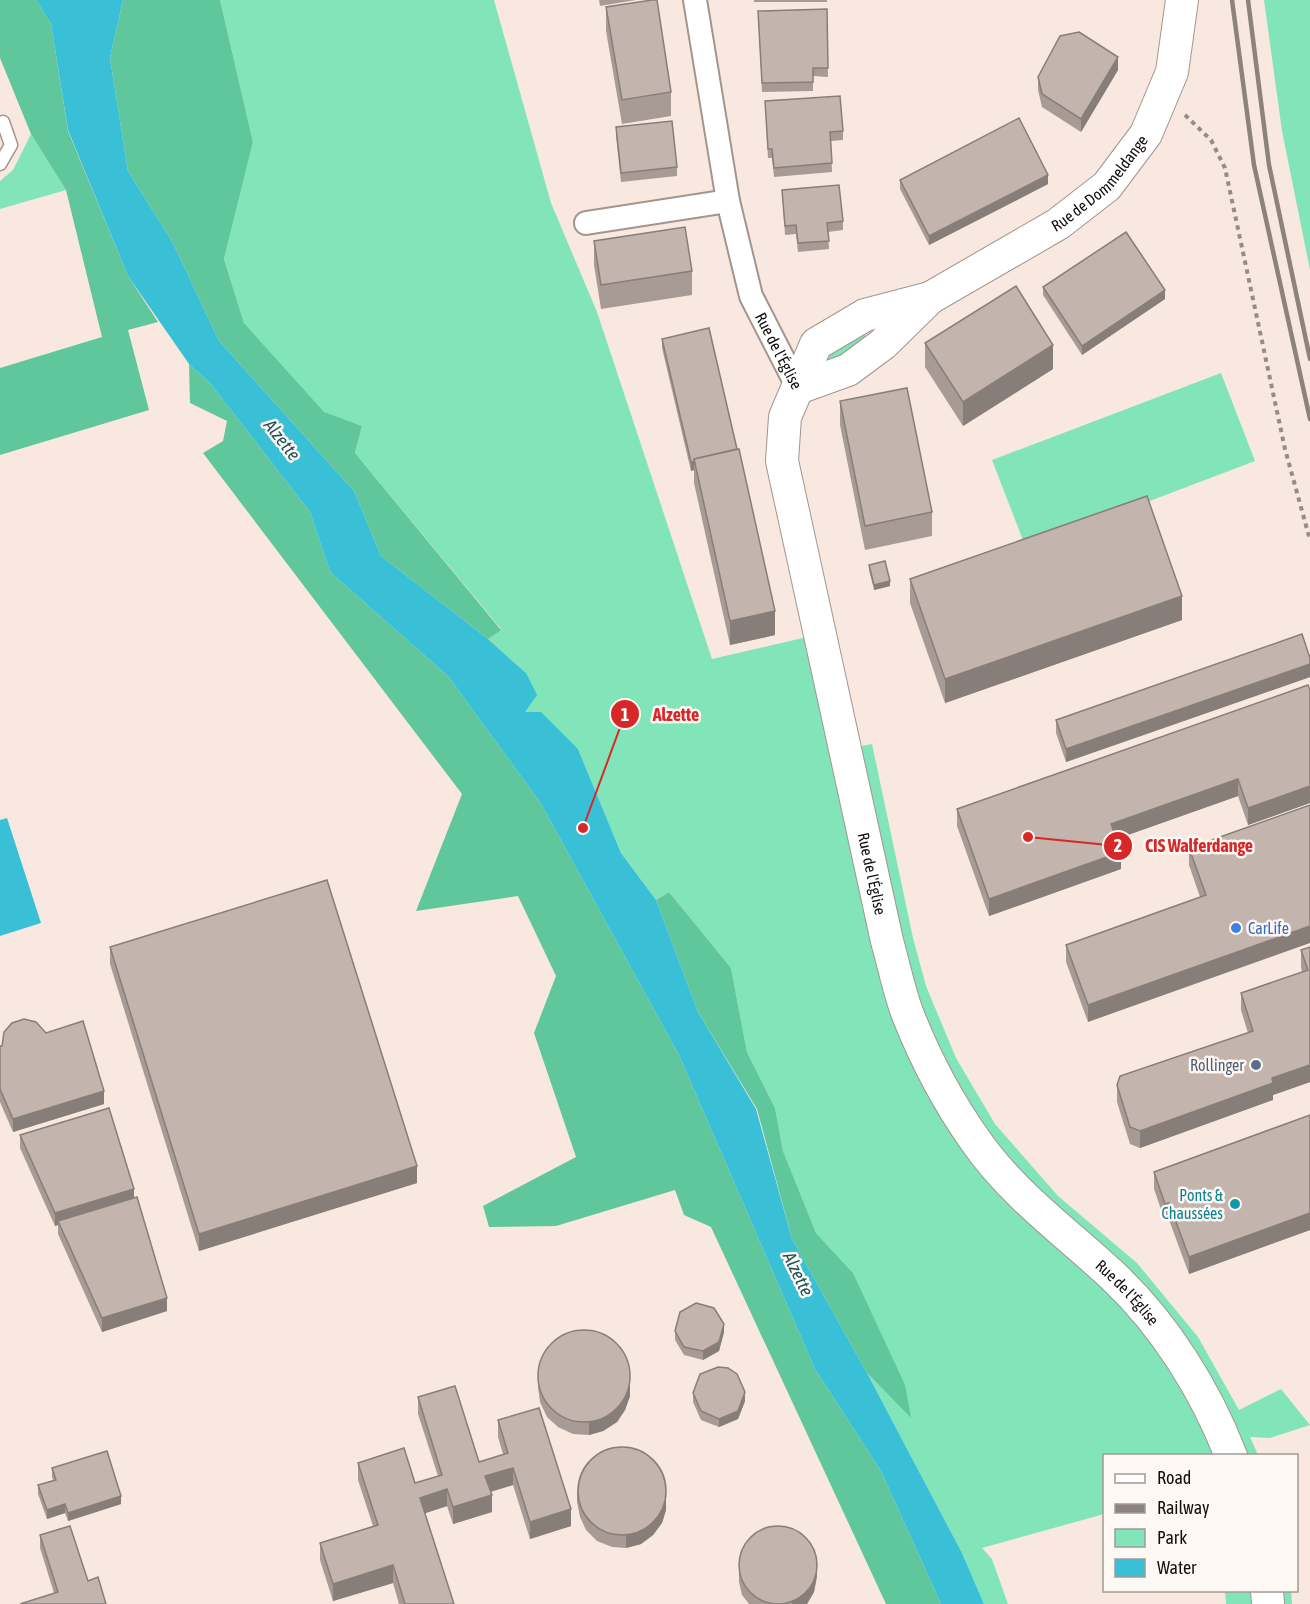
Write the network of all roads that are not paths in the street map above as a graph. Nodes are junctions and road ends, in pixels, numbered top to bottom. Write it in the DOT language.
graph roads {
  1 [pos="695,0"];
  2 [pos="1182,0"];
  3 [pos="0,123"];
  4 [pos="0,164"];
  5 [pos="728,201"];
  6 [pos="586,223"];
  7 [pos="798,388"];
  8 [pos="1231,1454"];
  1 -- 5 [label="street, Rue de l'Église"];
  2 -- 7 [label="main road, Rue de Dommeldange"];
  3 -- 4 [label="lane"];
  5 -- 6 [label="street"];
  5 -- 7 [label="street, Rue de l'Église"];
  7 -- 8 [label="main road, Rue de l'Église"];
}
